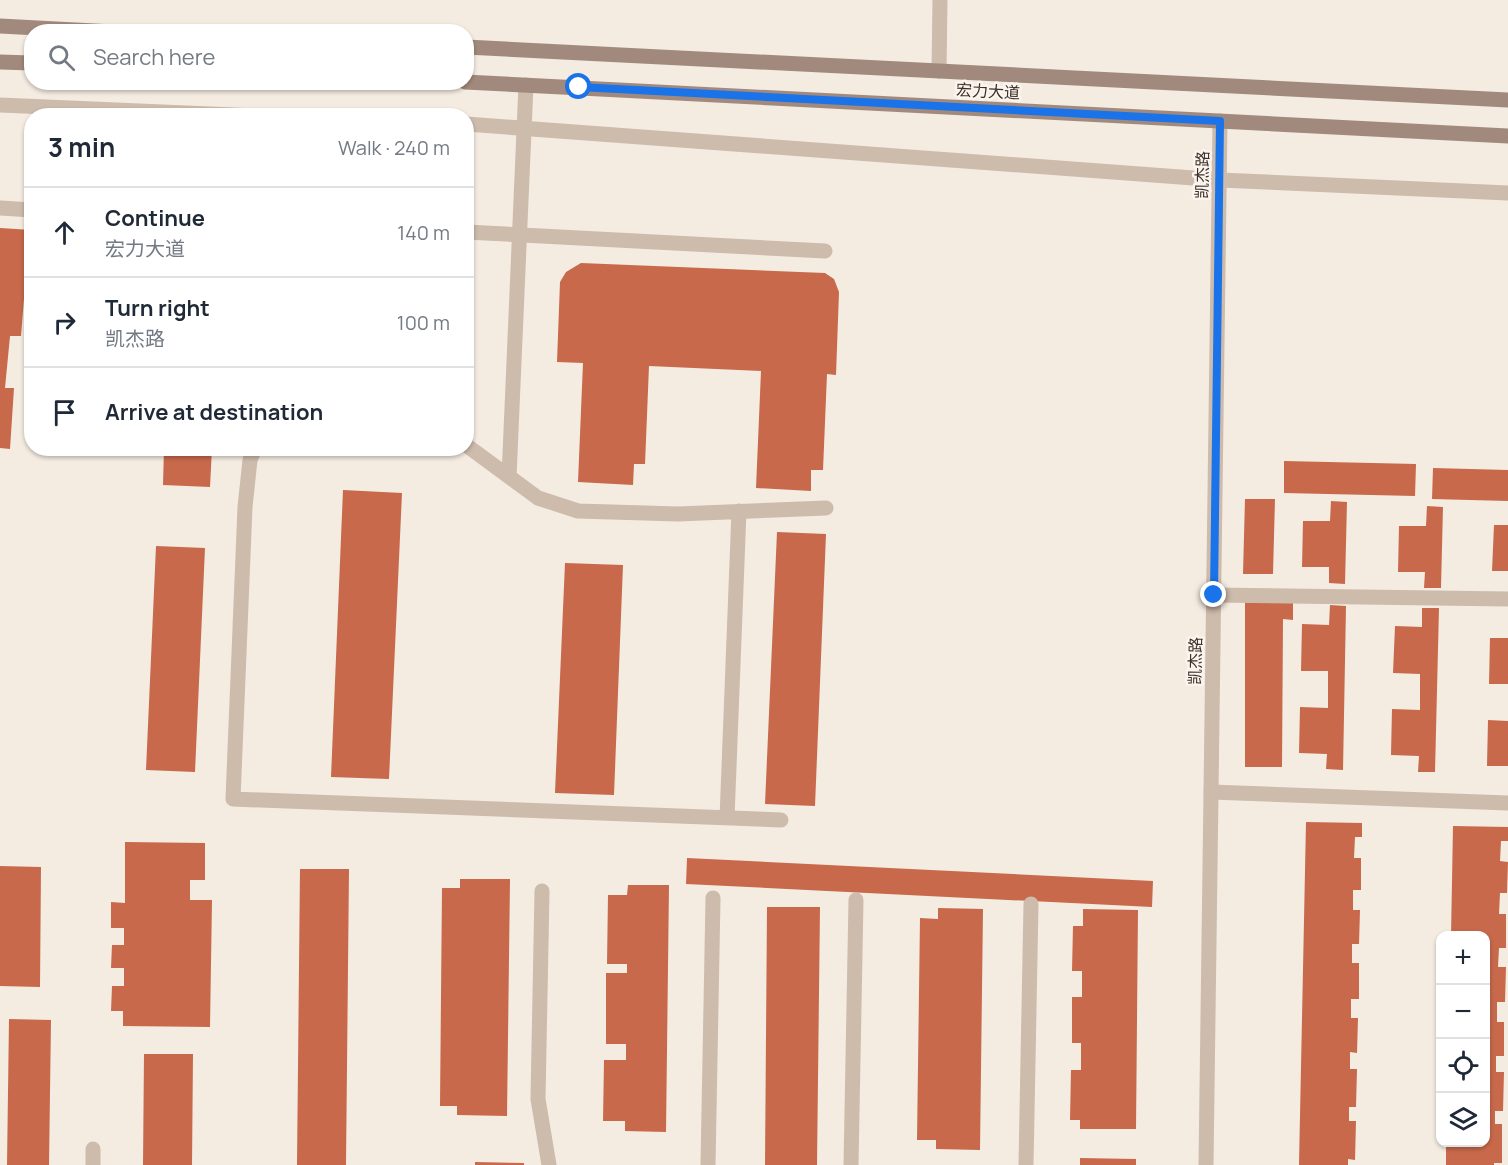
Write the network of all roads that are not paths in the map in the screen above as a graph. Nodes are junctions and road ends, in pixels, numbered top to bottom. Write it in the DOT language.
graph roads {
  1 [pos="940,0"];
  2 [pos="0,26"];
  3 [pos="24,27"];
  4 [pos="474,47"];
  5 [pos="0,62"];
  6 [pos="24,63"];
  7 [pos="939,71"];
  8 [pos="474,82"];
  9 [pos="526,85"];
  10 [pos="1508,100"];
  11 [pos="0,105"];
  12 [pos="70,108"];
  13 [pos="1220,121"];
  14 [pos="474,124"];
  15 [pos="524,127"];
  16 [pos="1508,136"];
  17 [pos="1220,180"];
  18 [pos="1508,193"];
  19 [pos="0,208"];
  20 [pos="24,210"];
  21 [pos="474,232"];
  22 [pos="519,235"];
  23 [pos="825,251"];
  24 [pos="474,451"];
  25 [pos="252,456"];
  26 [pos="509,477"];
  27 [pos="826,508"];
  28 [pos="739,511"];
  29 [pos="1214,595"];
  30 [pos="1508,599"];
  31 [pos="1211,792"];
  32 [pos="1508,803"];
  33 [pos="728,818"];
  34 [pos="781,820"];
  35 [pos="542,891"];
  36 [pos="713,898"];
  37 [pos="856,900"];
  38 [pos="1031,904"];
  39 [pos="93,1149"];
  40 [pos="93,1165"];
  41 [pos="549,1165"];
  42 [pos="708,1165"];
  43 [pos="851,1165"];
  44 [pos="1026,1165"];
  45 [pos="1206,1165"];
  1 -- 7 [label="street"];
  2 -- 3 [label="main road"];
  4 -- 7 [label="main road, 宏力大道"];
  5 -- 6 [label="main road"];
  7 -- 10 [label="main road, 宏力大道"];
  8 -- 9 [label="main road, 宏力大道"];
  9 -- 13 [label="main road, 宏力大道"];
  9 -- 15 [label="street"];
  11 -- 12 [label="street"];
  13 -- 16 [label="main road, 宏力大道"];
  13 -- 17 [label="street, 凯杰路"];
  14 -- 15 [label="street"];
  15 -- 17 [label="street"];
  15 -- 22 [label="street"];
  17 -- 18 [label="street"];
  17 -- 29 [label="street, 凯杰路"];
  19 -- 20 [label="street"];
  21 -- 22 [label="street"];
  22 -- 23 [label="street"];
  22 -- 26 [label="street"];
  24 -- 26 [label="street"];
  25 -- 33 [label="street"];
  26 -- 28 [label="street"];
  27 -- 28 [label="street"];
  28 -- 33 [label="street"];
  29 -- 30 [label="street"];
  29 -- 31 [label="street, 凯杰路"];
  31 -- 32 [label="street"];
  31 -- 45 [label="street, 凯杰路"];
  33 -- 34 [label="street"];
  35 -- 41 [label="street"];
  36 -- 42 [label="street"];
  37 -- 43 [label="street"];
  38 -- 44 [label="street"];
  39 -- 40 [label="street"];
}
